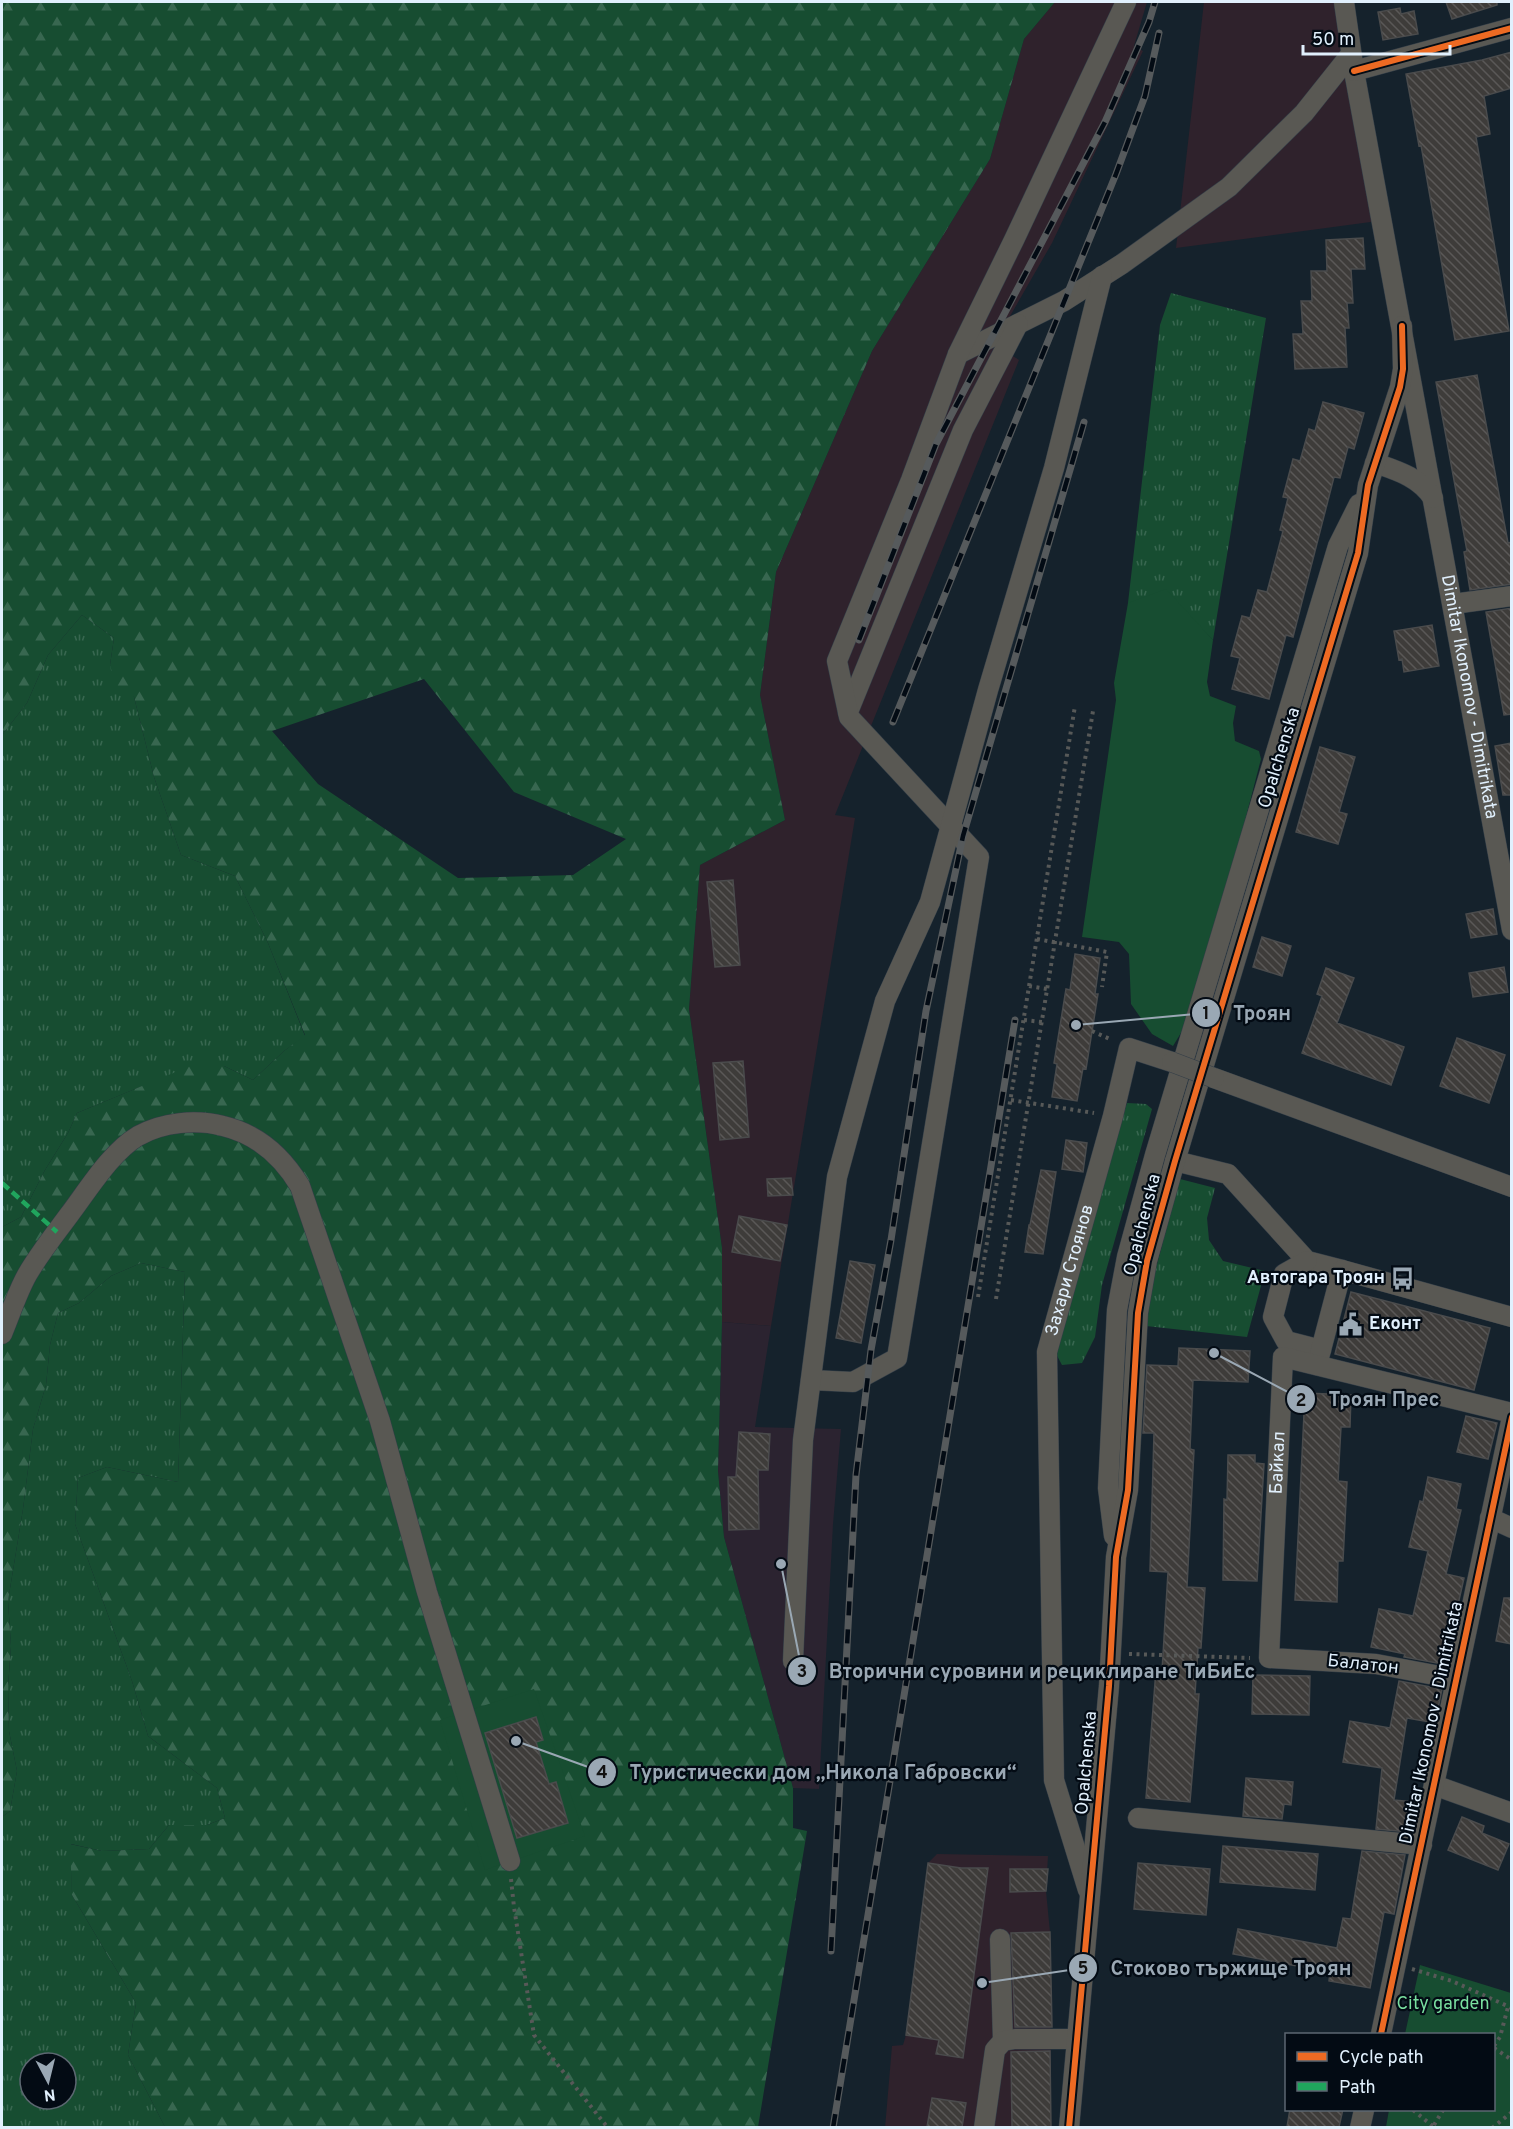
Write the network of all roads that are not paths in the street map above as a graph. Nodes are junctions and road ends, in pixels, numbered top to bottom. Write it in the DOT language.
graph roads {
  1 [pos="1126,2"];
  2 [pos="1344,2"];
  3 [pos="1512,28"];
  4 [pos="1353,63"];
  5 [pos="1102,276"];
  6 [pos="1018,324"];
  7 [pos="1402,326"];
  8 [pos="958,354"];
  9 [pos="1375,463"];
  10 [pos="1368,486"];
  11 [pos="1434,501"];
  12 [pos="1512,596"];
  13 [pos="1453,604"];
  14 [pos="848,712"];
  15 [pos="951,826"];
  16 [pos="1512,930"];
  17 [pos="1175,1161"];
  18 [pos="1512,1187"];
  19 [pos="1307,1261"];
  20 [pos="1342,1270"];
  21 [pos="1512,1317"];
  22 [pos="2,1334"];
  23 [pos="1319,1357"];
  24 [pos="811,1380"];
  25 [pos="1512,1415"];
  26 [pos="1490,1518"];
  27 [pos="1512,1528"];
  28 [pos="1116,1557"];
  29 [pos="1269,1658"];
  30 [pos="793,1661"];
  31 [pos="1456,1679"];
  32 [pos="1434,1785"];
  33 [pos="1512,1813"];
  34 [pos="1138,1818"];
  35 [pos="1422,1845"];
  36 [pos="510,1862"];
  37 [pos="1090,1899"];
  38 [pos="1000,1939"];
  39 [pos="1381,2033"];
  40 [pos="1077,2039"];
  41 [pos="1003,2041"];
  42 [pos="1364,2111"];
  43 [pos="984,2127"];
  44 [pos="1069,2127"];
  45 [pos="1360,2127"];
  1 -- 8 [label="street"];
  2 -- 4 [label="street, Dimitar Ikonomov - Dimitrikata"];
  3 -- 4 [label="street"];
  4 -- 5 [label="street"];
  4 -- 7 [label="street, Dimitar Ikonomov - Dimitrikata"];
  5 -- 6 [label="street"];
  5 -- 15 [label="street"];
  6 -- 8 [label="street"];
  6 -- 14 [label="street"];
  7 -- 9 [label="street, Dimitar Ikonomov - Dimitrikata"];
  7 -- 11 [label="street, Dimitar Ikonomov - Dimitrikata"];
  8 -- 14 [label="street"];
  9 -- 10 [label="street, Opalchenska"];
  9 -- 11 [label="street"];
  10 -- 17 [label="street, Opalchenska"];
  10 -- 28 [label="street, Opalchenska"];
  11 -- 13 [label="street, Dimitar Ikonomov - Dimitrikata"];
  12 -- 13 [label="street"];
  13 -- 16 [label="street, Dimitar Ikonomov - Dimitrikata"];
  14 -- 15 [label="street"];
  15 -- 24 [label="street"];
  15 -- 24 [label="street"];
  17 -- 19 [label="street"];
  17 -- 28 [label="street, Opalchenska"];
  18 -- 37 [label="street, Захари Стоянов, bridge"];
  19 -- 20 [label="street"];
  19 -- 23 [label="street"];
  20 -- 21 [label="street"];
  20 -- 23 [label="street"];
  22 -- 36 [label="street"];
  23 -- 25 [label="street, Байкал"];
  23 -- 29 [label="street, Байкал"];
  24 -- 30 [label="street"];
  25 -- 26 [label="street, Dimitar Ikonomov - Dimitrikata"];
  26 -- 27 [label="street"];
  26 -- 31 [label="street, Dimitar Ikonomov - Dimitrikata"];
  28 -- 37 [label="street, Opalchenska"];
  29 -- 31 [label="street, Балатон"];
  31 -- 32 [label="street, Dimitar Ikonomov - Dimitrikata"];
  32 -- 33 [label="street"];
  32 -- 35 [label="street, Dimitar Ikonomov - Dimitrikata"];
  34 -- 35 [label="street"];
  35 -- 39 [label="street, Dimitar Ikonomov - Dimitrikata"];
  37 -- 40 [label="street, Opalchenska"];
  38 -- 41 [label="street"];
  40 -- 41 [label="street"];
  40 -- 44 [label="street, Opalchenska"];
  41 -- 43 [label="street"];
  42 -- 45 [label="street"];
}
